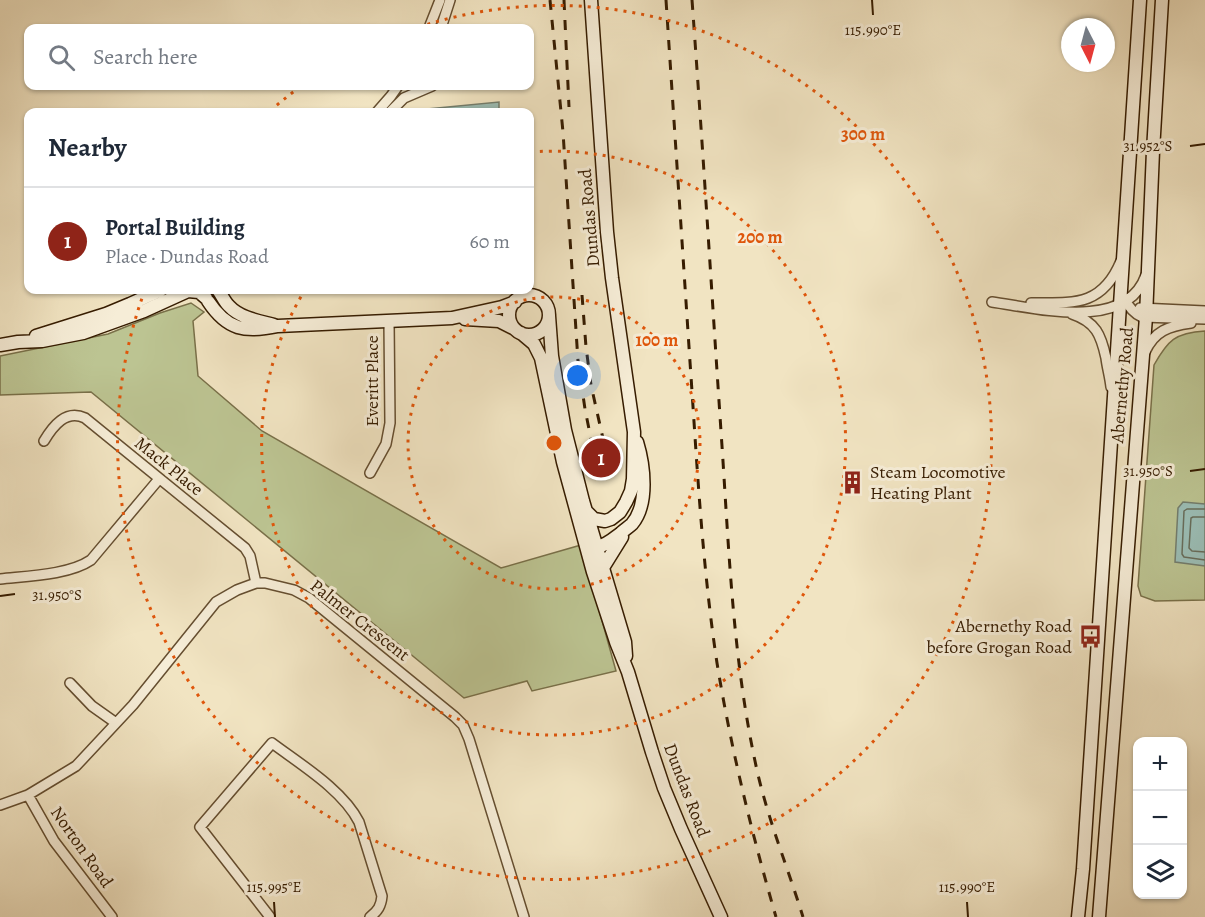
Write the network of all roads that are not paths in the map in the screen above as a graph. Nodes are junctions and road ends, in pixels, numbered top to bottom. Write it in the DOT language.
graph roads {
  1 [pos="441,0"];
  2 [pos="450,0"];
  3 [pos="591,0"];
  4 [pos="1140,0"];
  5 [pos="1162,0"];
  6 [pos="431,24"];
  7 [pos="442,24"];
  8 [pos="396,90"];
  9 [pos="422,90"];
  10 [pos="381,108"];
  11 [pos="394,108"];
  12 [pos="1124,245"];
  13 [pos="1149,267"];
  14 [pos="152,294"];
  15 [pos="180,294"];
  16 [pos="221,294"];
  17 [pos="205,296"];
  18 [pos="515,302"];
  19 [pos="1125,305"];
  20 [pos="1205,311"];
  21 [pos="1065,312"];
  22 [pos="1147,313"];
  23 [pos="549,316"];
  24 [pos="452,318"];
  25 [pos="1205,320"];
  26 [pos="388,322"];
  27 [pos="278,326"];
  28 [pos="519,332"];
  29 [pos="18,342"];
  30 [pos="0,345"];
  31 [pos="1142,365"];
  32 [pos="550,373"];
  33 [pos="1113,404"];
  34 [pos="634,432"];
  35 [pos="44,441"];
  36 [pos="370,473"];
  37 [pos="159,479"];
  38 [pos="586,511"];
  39 [pos="611,519"];
  40 [pos="632,524"];
  41 [pos="591,541"];
  42 [pos="603,566"];
  43 [pos="0,579"];
  44 [pos="256,583"];
  45 [pos="628,672"];
  46 [pos="70,684"];
  47 [pos="116,723"];
  48 [pos="28,795"];
  49 [pos="0,805"];
  50 [pos="112,917"];
  51 [pos="270,917"];
  52 [pos="370,917"];
  53 [pos="524,917"];
  54 [pos="721,917"];
  55 [pos="1078,917"];
  56 [pos="1099,917"];
  1 -- 6 [label="street"];
  2 -- 7 [label="street"];
  3 -- 34 [label="main road, Dundas Road"];
  4 -- 12 [label="main road, Abernethy Road"];
  5 -- 13 [label="main road, Abernethy Road"];
  8 -- 10 [label="street"];
  9 -- 11 [label="street"];
  12 -- 19 [label="main road, Abernethy Road"];
  12 -- 21 [label="street"];
  13 -- 19 [label="street"];
  13 -- 22 [label="main road, Abernethy Road"];
  14 -- 29 [label="main road"];
  15 -- 29 [label="main road"];
  16 -- 27 [label="main road"];
  17 -- 27 [label="main road"];
  18 -- 23 [label="main road"];
  18 -- 24 [label="main road"];
  18 -- 28 [label="main road"];
  19 -- 21 [label="street"];
  19 -- 22 [label="street"];
  19 -- 33 [label="main road, Abernethy Road"];
  20 -- 22 [label="street"];
  21 -- 33 [label="street"];
  22 -- 25 [label="street"];
  22 -- 31 [label="main road, Abernethy Road"];
  23 -- 28 [label="main road"];
  23 -- 32 [label="main road"];
  24 -- 26 [label="main road"];
  24 -- 28 [label="main road"];
  25 -- 31 [label="street"];
  26 -- 27 [label="main road"];
  26 -- 36 [label="street, Everitt Place"];
  28 -- 32 [label="main road"];
  29 -- 30 [label="main road"];
  31 -- 56 [label="main road, Abernethy Road"];
  32 -- 38 [label="main road, Dundas Road"];
  32 -- 41 [label="main road, Dundas Road"];
  33 -- 55 [label="main road, Abernethy Road"];
  34 -- 39 [label="main road, Dundas Road"];
  34 -- 40 [label="main road, Dundas Road"];
  35 -- 37 [label="street, Mack Place"];
  37 -- 43 [label="street"];
  37 -- 44 [label="street, Mack Place"];
  38 -- 39 [label="main road"];
  38 -- 41 [label="main road, Dundas Road"];
  39 -- 41 [label="main road, Dundas Road"];
  40 -- 41 [label="main road"];
  40 -- 42 [label="main road, Dundas Road"];
  41 -- 42 [label="main road, Dundas Road"];
  41 -- 45 [label="main road, Dundas Road"];
  42 -- 45 [label="main road, Dundas Road"];
  44 -- 47 [label="street"];
  44 -- 53 [label="street, Palmer Crescent"];
  45 -- 54 [label="main road, Dundas Road"];
  46 -- 47 [label="street"];
  47 -- 48 [label="street"];
  48 -- 49 [label="street"];
  48 -- 50 [label="street, Norton Road"];
  51 -- 52 [label="street"];
}
